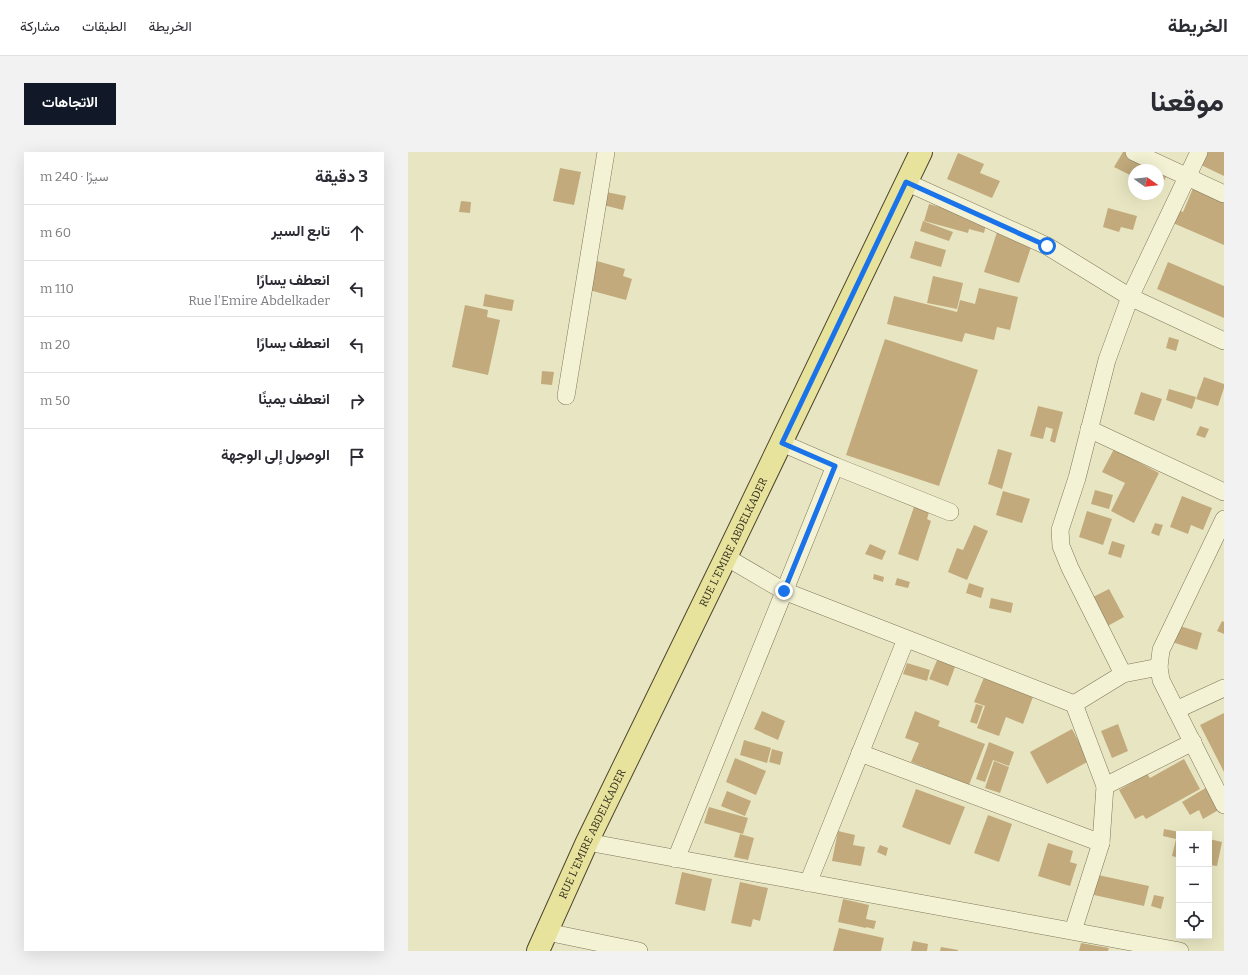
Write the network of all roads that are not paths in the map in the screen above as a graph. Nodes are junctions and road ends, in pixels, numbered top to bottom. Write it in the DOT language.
graph roads {
  1 [pos="606,152"];
  2 [pos="921,152"];
  3 [pos="1134,152"];
  4 [pos="1199,152"];
  5 [pos="1187,176"];
  6 [pos="906,182"];
  7 [pos="1224,194"];
  8 [pos="1130,297"];
  9 [pos="1224,341"];
  10 [pos="566,396"];
  11 [pos="1090,429"];
  12 [pos="782,443"];
  13 [pos="835,466"];
  14 [pos="1224,492"];
  15 [pos="950,512"];
  16 [pos="1224,519"];
  17 [pos="726,557"];
  18 [pos="784,591"];
  19 [pos="906,639"];
  20 [pos="1159,667"];
  21 [pos="1123,674"];
  22 [pos="1224,688"];
  23 [pos="1074,704"];
  24 [pos="1176,710"];
  25 [pos="1193,742"];
  26 [pos="860,753"];
  27 [pos="1105,786"];
  28 [pos="1224,805"];
  29 [pos="587,842"];
  30 [pos="1101,843"];
  31 [pos="676,859"];
  32 [pos="808,883"];
  33 [pos="1073,931"];
  34 [pos="542,942"];
  35 [pos="639,951"];
  36 [pos="1180,951"];
  1 -- 10 [label="street"];
  2 -- 6 [label="main road, RUE L'EMIRE ABDELKADER"];
  3 -- 5 [label="street"];
  4 -- 5 [label="street"];
  5 -- 7 [label="street"];
  5 -- 8 [label="street"];
  6 -- 8 [label="street"];
  6 -- 12 [label="main road, RUE L'EMIRE ABDELKADER"];
  8 -- 9 [label="street"];
  8 -- 11 [label="street"];
  11 -- 14 [label="street"];
  11 -- 21 [label="street"];
  12 -- 13 [label="street"];
  12 -- 17 [label="main road, RUE L'EMIRE ABDELKADER"];
  13 -- 15 [label="street"];
  13 -- 18 [label="street"];
  16 -- 20 [label="street"];
  17 -- 18 [label="street"];
  17 -- 29 [label="main road, RUE L'EMIRE ABDELKADER"];
  18 -- 19 [label="street"];
  18 -- 31 [label="street"];
  19 -- 23 [label="street"];
  19 -- 26 [label="street"];
  20 -- 21 [label="street"];
  20 -- 24 [label="street"];
  21 -- 23 [label="street"];
  22 -- 24 [label="street"];
  23 -- 27 [label="street"];
  24 -- 25 [label="street"];
  25 -- 27 [label="street"];
  25 -- 28 [label="street"];
  26 -- 30 [label="street"];
  26 -- 32 [label="street"];
  27 -- 30 [label="street"];
  29 -- 31 [label="street"];
  29 -- 34 [label="main road, RUE L'EMIRE ABDELKADER"];
  30 -- 33 [label="street"];
  31 -- 32 [label="street"];
  32 -- 33 [label="street"];
  33 -- 36 [label="street"];
  34 -- 35 [label="street"];
}
